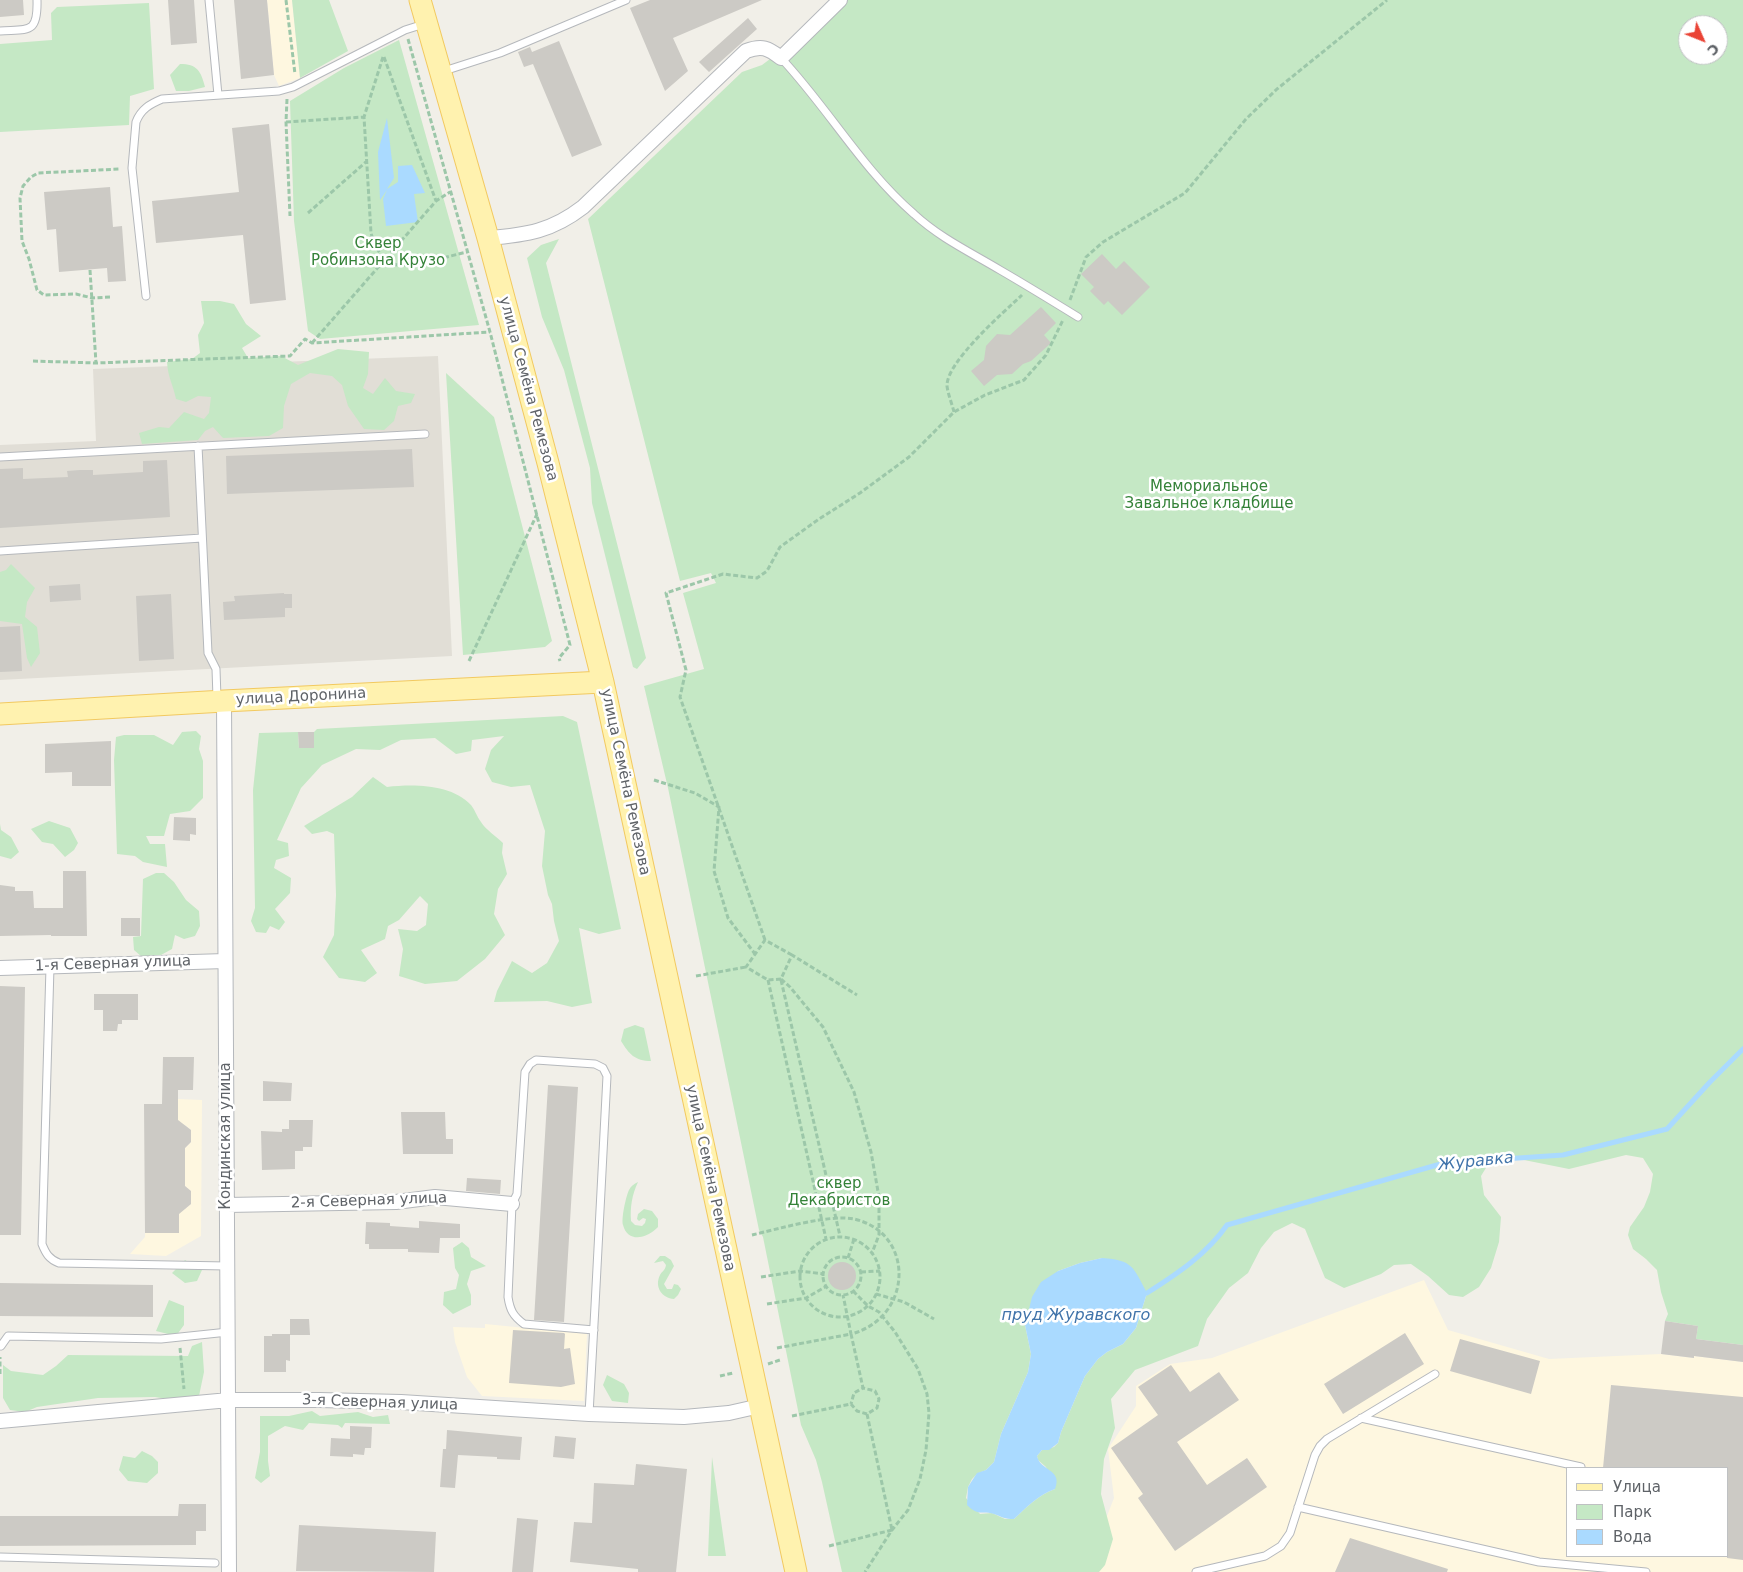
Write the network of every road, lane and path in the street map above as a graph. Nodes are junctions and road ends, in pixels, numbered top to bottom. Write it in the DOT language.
graph roads {
  1 [pos="37,0"];
  2 [pos="209,0"];
  3 [pos="286,0"];
  4 [pos="420,0"];
  5 [pos="626,0"];
  6 [pos="840,0"];
  7 [pos="1387,0"];
  8 [pos="427,23"];
  9 [pos="0,31"];
  10 [pos="407,38"];
  11 [pos="780,58"];
  12 [pos="441,72"];
  13 [pos="295,79"];
  14 [pos="218,95"];
  15 [pos="287,98"];
  16 [pos="364,117"];
  17 [pos="286,122"];
  18 [pos="367,160"];
  19 [pos="132,168"];
  20 [pos="450,192"];
  21 [pos="436,201"];
  22 [pos="308,213"];
  23 [pos="290,216"];
  24 [pos="488,238"];
  25 [pos="467,252"];
  26 [pos="387,259"];
  27 [pos="90,270"];
  28 [pos="1030,288"];
  29 [pos="146,296"];
  30 [pos="110,297"];
  31 [pos="92,298"];
  32 [pos="1066,310"];
  33 [pos="1078,317"];
  34 [pos="490,332"];
  35 [pos="312,343"];
  36 [pos="33,361"];
  37 [pos="96,363"];
  38 [pos="954,412"];
  39 [pos="425,434"];
  40 [pos="198,446"];
  41 [pos="0,457"];
  42 [pos="537,514"];
  43 [pos="202,538"];
  44 [pos="0,552"];
  45 [pos="469,661"];
  46 [pos="560,661"];
  47 [pos="603,682"];
  48 [pos="221,701"];
  49 [pos="0,714"];
  50 [pos="654,780"];
  51 [pos="719,807"];
  52 [pos="765,940"];
  53 [pos="755,954"];
  54 [pos="792,955"];
  55 [pos="225,961"];
  56 [pos="50,967"];
  57 [pos="746,967"];
  58 [pos="0,968"];
  59 [pos="696,976"];
  60 [pos="781,979"];
  61 [pos="768,980"];
  62 [pos="856,995"];
  63 [pos="512,1204"];
  64 [pos="227,1205"];
  65 [pos="836,1218"];
  66 [pos="822,1220"];
  67 [pos="879,1232"];
  68 [pos="752,1235"];
  69 [pos="840,1236"];
  70 [pos="826,1239"];
  71 [pos="854,1239"];
  72 [pos="872,1253"];
  73 [pos="848,1258"];
  74 [pos="227,1266"];
  75 [pos="800,1271"];
  76 [pos="880,1271"];
  77 [pos="860,1272"];
  78 [pos="824,1274"];
  79 [pos="761,1277"];
  80 [pos="827,1286"];
  81 [pos="853,1291"];
  82 [pos="843,1294"];
  83 [pos="876,1294"];
  84 [pos="806,1298"];
  85 [pos="895,1299"];
  86 [pos="767,1304"];
  87 [pos="868,1306"];
  88 [pos="848,1316"];
  89 [pos="883,1317"];
  90 [pos="934,1319"];
  91 [pos="594,1330"];
  92 [pos="228,1332"];
  93 [pos="851,1334"];
  94 [pos="180,1337"];
  95 [pos="1,1346"];
  96 [pos="777,1348"];
  97 [pos="780,1360"];
  98 [pos="768,1364"];
  99 [pos="733,1373"];
  100 [pos="0,1374"];
  101 [pos="1435,1374"];
  102 [pos="720,1376"];
  103 [pos="863,1388"];
  104 [pos="229,1400"];
  105 [pos="851,1404"];
  106 [pos="185,1405"];
  107 [pos="760,1406"];
  108 [pos="589,1414"];
  109 [pos="867,1414"];
  110 [pos="792,1416"];
  111 [pos="1361,1418"];
  112 [pos="0,1421"];
  113 [pos="1581,1467"];
  114 [pos="1298,1507"];
  115 [pos="892,1530"];
  116 [pos="829,1546"];
  117 [pos="0,1557"];
  118 [pos="215,1563"];
  119 [pos="1602,1570"];
  120 [pos="229,1572"];
  121 [pos="796,1572"];
  122 [pos="865,1572"];
  123 [pos="1196,1572"];
  124 [pos="1646,1572"];
  1 -- 9 [label="lane"];
  2 -- 14 [label="lane"];
  3 -- 13 [label="path"];
  4 -- 8 [label="main road, улица Семёна Ремезова"];
  5 -- 12 [label="lane"];
  6 -- 11 [label="street"];
  7 -- 32 [label="path"];
  8 -- 12 [label="main road, улица Семёна Ремезова"];
  8 -- 14 [label="lane"];
  10 -- 20 [label="path"];
  11 -- 24 [label="street"];
  11 -- 28 [label="lane"];
  12 -- 24 [label="main road, улица Семёна Ремезова"];
  14 -- 19 [label="lane"];
  15 -- 17 [label="path"];
  16 -- 17 [label="path"];
  16 -- 18 [label="path"];
  16 -- 21 [label="path"];
  17 -- 23 [label="path"];
  18 -- 22 [label="path"];
  18 -- 26 [label="path"];
  19 -- 29 [label="lane"];
  19 -- 31 [label="path"];
  20 -- 21 [label="path"];
  20 -- 25 [label="path"];
  21 -- 26 [label="path"];
  24 -- 47 [label="main road, улица Семёна Ремезова"];
  25 -- 26 [label="path"];
  25 -- 34 [label="path"];
  26 -- 35 [label="path"];
  27 -- 31 [label="path"];
  28 -- 32 [label="lane"];
  28 -- 38 [label="path"];
  30 -- 31 [label="path"];
  31 -- 37 [label="path"];
  32 -- 33 [label="lane"];
  32 -- 38 [label="path"];
  34 -- 35 [label="path"];
  34 -- 42 [label="path"];
  35 -- 37 [label="path"];
  36 -- 37 [label="path"];
  38 -- 51 [label="path"];
  39 -- 40 [label="lane"];
  40 -- 41 [label="lane"];
  40 -- 43 [label="lane"];
  42 -- 45 [label="path"];
  42 -- 46 [label="path"];
  43 -- 44 [label="lane"];
  43 -- 48 [label="lane"];
  47 -- 48 [label="main road, улица Доронина"];
  47 -- 107 [label="main road, улица Семёна Ремезова"];
  48 -- 49 [label="main road, улица Доронина"];
  48 -- 55 [label="street, Кондинская улица"];
  50 -- 51 [label="path"];
  51 -- 52 [label="path"];
  51 -- 53 [label="path"];
  52 -- 53 [label="path"];
  52 -- 54 [label="path"];
  53 -- 57 [label="path"];
  54 -- 60 [label="path"];
  54 -- 62 [label="path"];
  55 -- 56 [label="street, 1-я Северная улица"];
  55 -- 64 [label="street, Кондинская улица"];
  56 -- 58 [label="street, 1-я Северная улица"];
  56 -- 74 [label="lane"];
  57 -- 59 [label="path"];
  57 -- 61 [label="path"];
  60 -- 61 [label="path"];
  60 -- 65 [label="path"];
  60 -- 67 [label="path"];
  61 -- 66 [label="path"];
  63 -- 64 [label="street, 2-я Северная улица"];
  63 -- 91 [label="lane"];
  63 -- 91 [label="lane"];
  64 -- 74 [label="street, Кондинская улица"];
  65 -- 66 [label="path"];
  65 -- 67 [label="path"];
  65 -- 69 [label="path"];
  66 -- 68 [label="path"];
  66 -- 70 [label="path"];
  67 -- 72 [label="path"];
  67 -- 85 [label="path"];
  69 -- 70 [label="path"];
  69 -- 71 [label="path"];
  70 -- 75 [label="path"];
  71 -- 72 [label="path"];
  71 -- 73 [label="path"];
  72 -- 76 [label="path"];
  73 -- 77 [label="path"];
  73 -- 78 [label="path"];
  74 -- 92 [label="street, Кондинская улица"];
  75 -- 78 [label="path"];
  75 -- 79 [label="path"];
  75 -- 84 [label="path"];
  76 -- 77 [label="path"];
  76 -- 83 [label="path"];
  77 -- 81 [label="path"];
  78 -- 80 [label="path"];
  80 -- 82 [label="path"];
  80 -- 84 [label="path"];
  81 -- 82 [label="path"];
  81 -- 87 [label="path"];
  82 -- 88 [label="path"];
  83 -- 85 [label="path"];
  83 -- 87 [label="path"];
  84 -- 86 [label="path"];
  84 -- 88 [label="path"];
  85 -- 89 [label="path"];
  85 -- 90 [label="path"];
  87 -- 88 [label="path"];
  87 -- 89 [label="path"];
  88 -- 93 [label="path"];
  89 -- 93 [label="path"];
  89 -- 115 [label="path"];
  91 -- 108 [label="lane"];
  92 -- 94 [label="lane"];
  92 -- 104 [label="street, Кондинская улица"];
  93 -- 96 [label="path"];
  93 -- 103 [label="path"];
  94 -- 95 [label="lane"];
  94 -- 106 [label="path"];
  95 -- 100 [label="path"];
  97 -- 98 [label="path"];
  99 -- 102 [label="path"];
  101 -- 111 [label="lane"];
  103 -- 105 [label="path"];
  103 -- 109 [label="path"];
  104 -- 106 [label="street, 3-я Северная улица"];
  104 -- 108 [label="street, 3-я Северная улица"];
  104 -- 120 [label="street, Кондинская улица"];
  105 -- 109 [label="path"];
  105 -- 110 [label="path"];
  106 -- 112 [label="street, 3-я Северная улица"];
  107 -- 108 [label="street, 3-я Северная улица"];
  107 -- 121 [label="main road, улица Семёна Ремезова"];
  109 -- 115 [label="path"];
  111 -- 113 [label="lane"];
  111 -- 114 [label="lane"];
  114 -- 119 [label="lane"];
  114 -- 123 [label="lane"];
  115 -- 116 [label="path"];
  115 -- 122 [label="path"];
  117 -- 118 [label="lane"];
  119 -- 124 [label="lane"];
}
